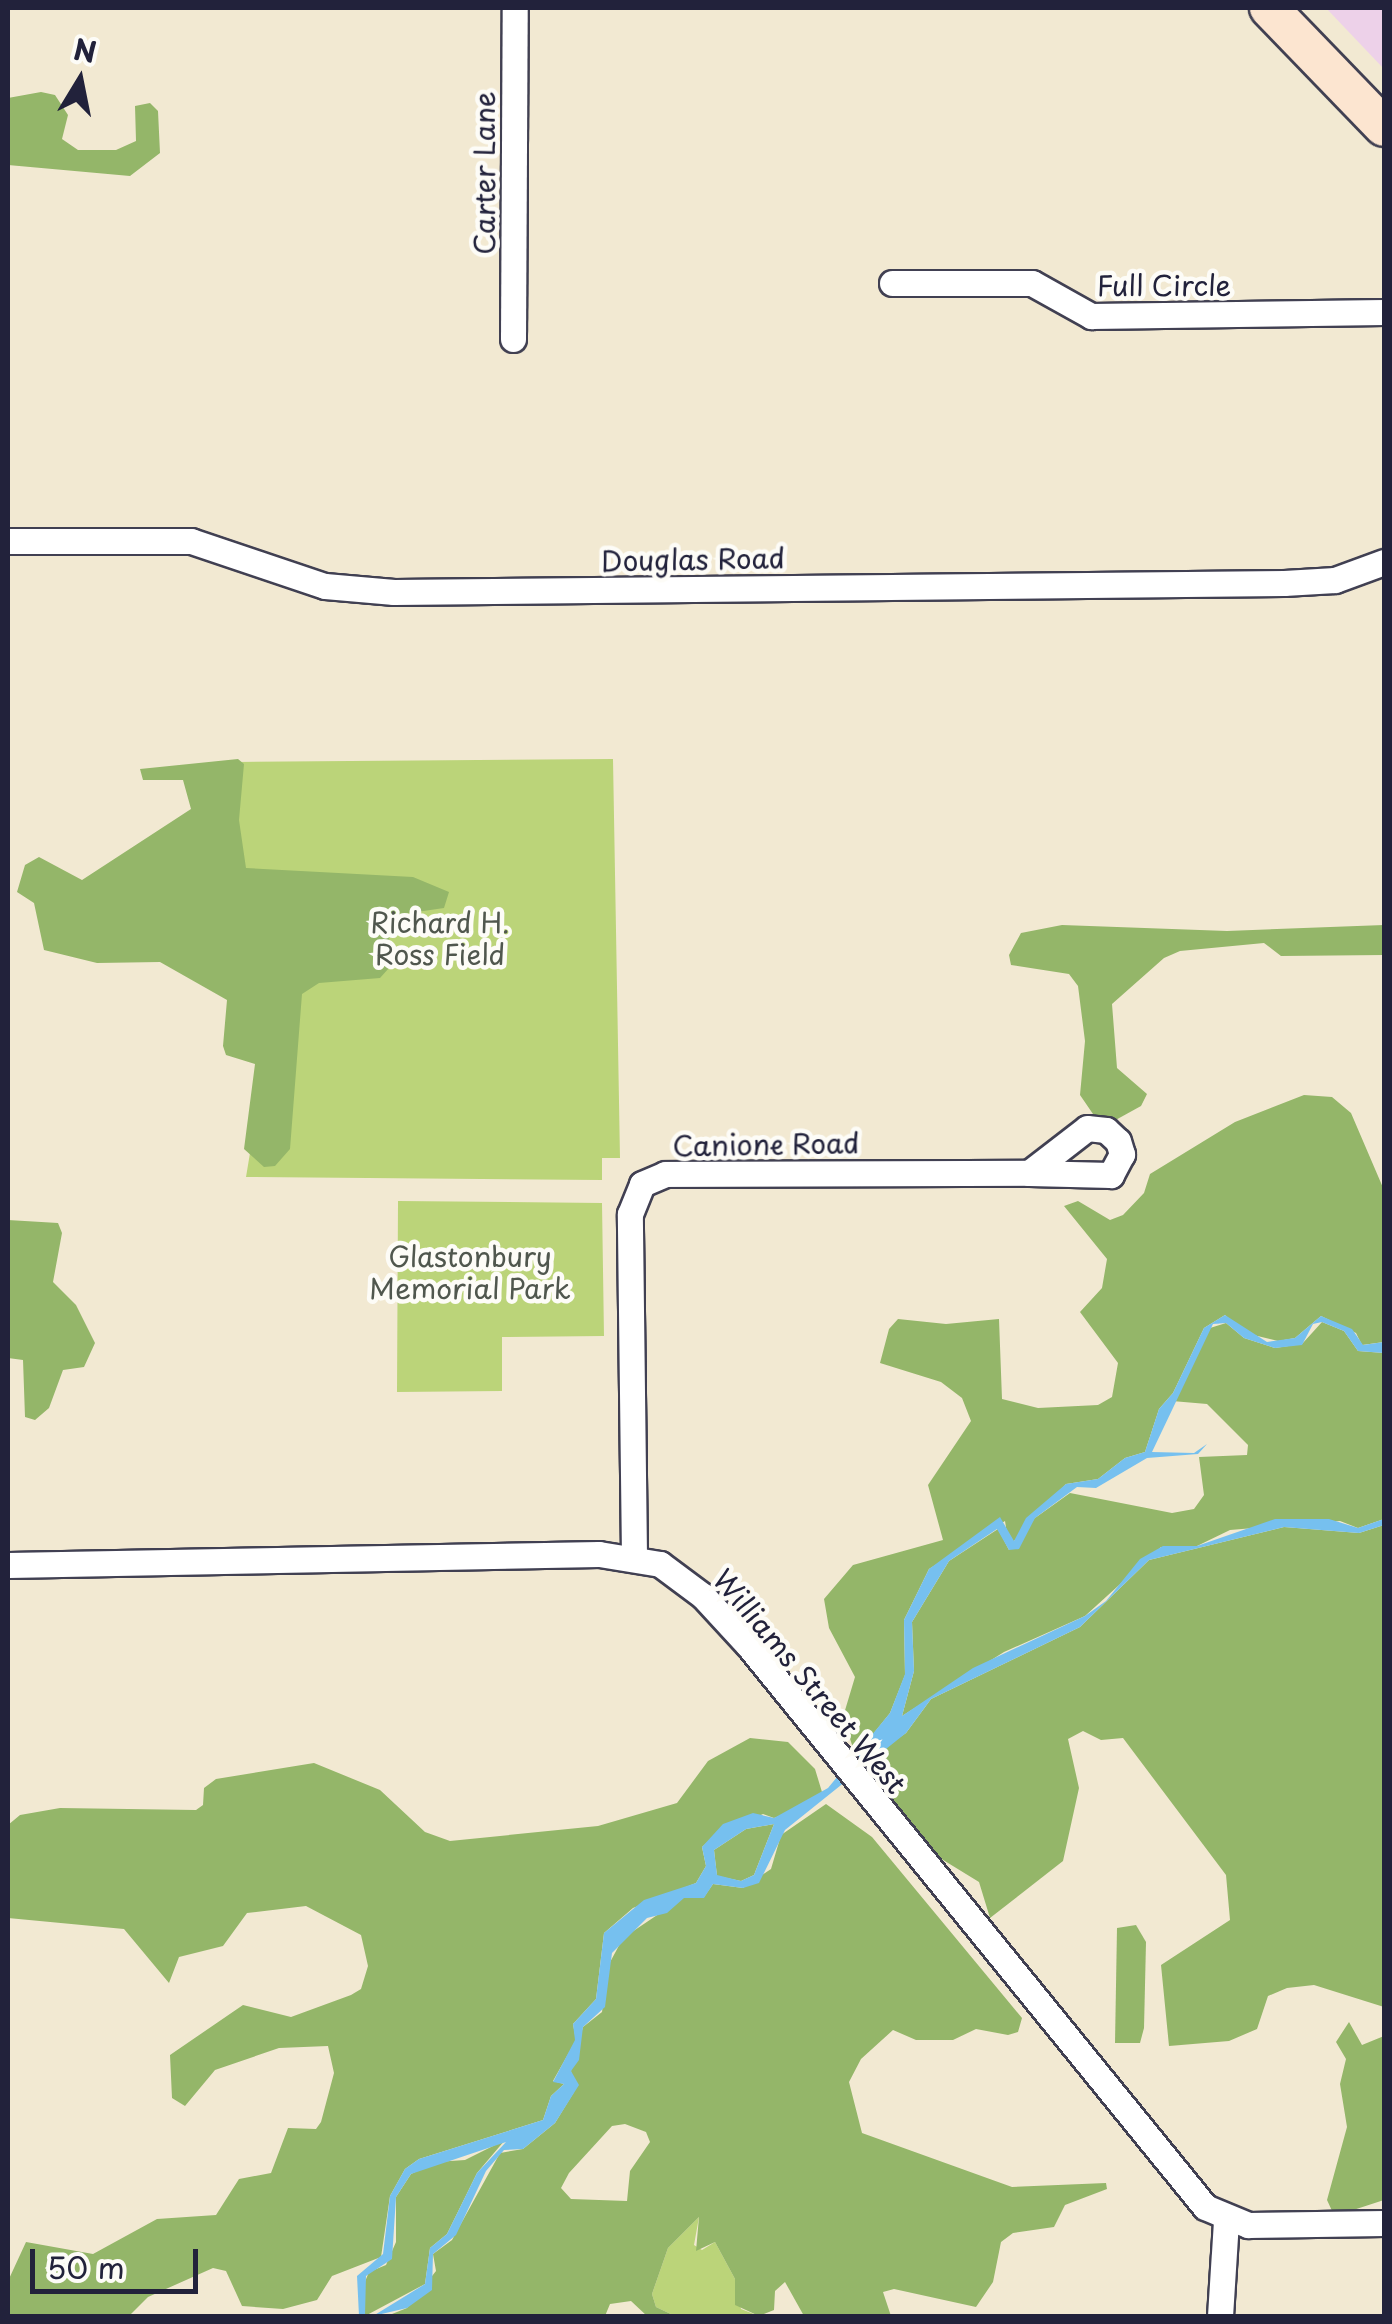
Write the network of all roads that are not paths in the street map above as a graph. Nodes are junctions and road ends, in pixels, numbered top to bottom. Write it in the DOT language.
graph roads {
  1 [pos="515,8"];
  2 [pos="1269,8"];
  3 [pos="1384,127"];
  4 [pos="892,283"];
  5 [pos="1384,312"];
  6 [pos="513,340"];
  7 [pos="8,541"];
  8 [pos="1384,562"];
  9 [pos="1029,1173"];
  10 [pos="634,1556"];
  11 [pos="8,1565"];
  12 [pos="1226,2220"];
  13 [pos="1384,2224"];
  14 [pos="1220,2316"];
  1 -- 6 [label="street, Carter Lane"];
  2 -- 3 [label="main road"];
  4 -- 5 [label="street, Full Circle"];
  7 -- 8 [label="street, Douglas Road"];
  9 -- 10 [label="street, Canione Road"];
  10 -- 11 [label="street, Williams Street West"];
  10 -- 12 [label="street, Williams Street West"];
  12 -- 13 [label="street"];
  12 -- 14 [label="street"];
}
